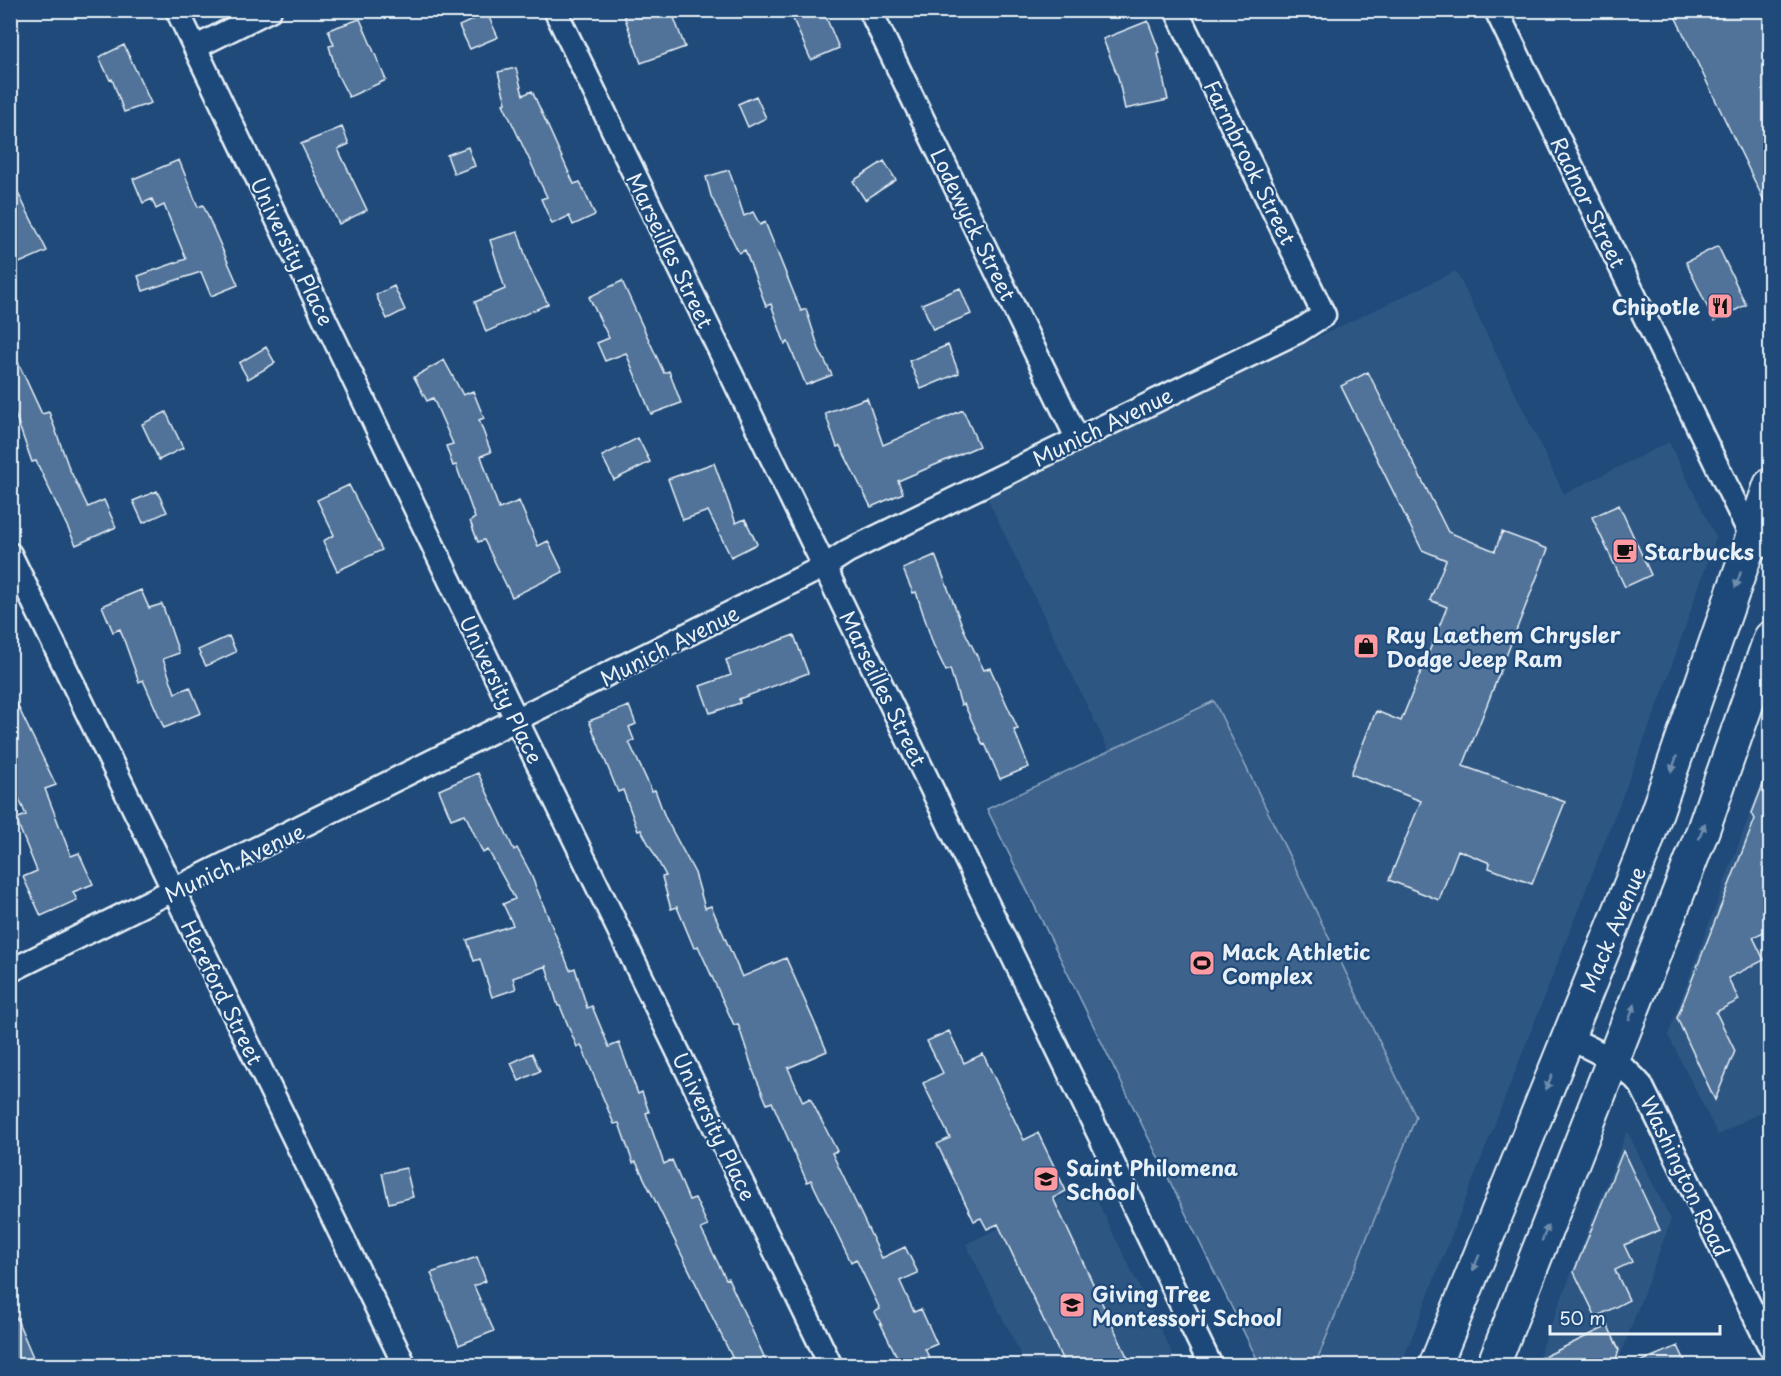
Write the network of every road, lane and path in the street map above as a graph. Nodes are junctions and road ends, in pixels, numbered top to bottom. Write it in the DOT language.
graph roads {
  1 [pos="177,10"];
  2 [pos="270,10"];
  3 [pos="555,10"];
  4 [pos="870,10"];
  5 [pos="1176,10"];
  6 [pos="1496,10"];
  7 [pos="196,47"];
  8 [pos="1324,315"];
  9 [pos="1077,438"];
  10 [pos="1770,485"];
  11 [pos="1761,542"];
  12 [pos="10,554"];
  13 [pos="825,566"];
  14 [pos="1770,638"];
  15 [pos="517,721"];
  16 [pos="174,891"];
  17 [pos="10,971"];
  18 [pos="1567,1037"];
  19 [pos="1614,1060"];
  20 [pos="1770,1347"];
  21 [pos="405,1365"];
  22 [pos="831,1365"];
  23 [pos="1211,1365"];
  24 [pos="1435,1365"];
  25 [pos="1493,1365"];
  1 -- 7 [label="street, University Place"];
  2 -- 7 [label="street"];
  3 -- 13 [label="street, Marseilles Street"];
  4 -- 9 [label="street, Lodewyck Street"];
  5 -- 8 [label="street, Farmbrook Street"];
  6 -- 11 [label="street, Radnor Street"];
  7 -- 15 [label="street, University Place"];
  8 -- 9 [label="street, Munich Avenue"];
  9 -- 13 [label="street, Munich Avenue"];
  10 -- 11 [label="main road, Mack Avenue"];
  11 -- 18 [label="main road, Mack Avenue, one-way"];
  12 -- 16 [label="street, Hereford Street"];
  13 -- 15 [label="street, Munich Avenue"];
  13 -- 23 [label="street, Marseilles Street"];
  19 -- 14 [label="main road, one-way"];
  15 -- 16 [label="street, Munich Avenue"];
  15 -- 22 [label="street, University Place"];
  16 -- 17 [label="street, Munich Avenue"];
  16 -- 21 [label="street, Hereford Street"];
  18 -- 19 [label="street, Washington Road"];
  18 -- 24 [label="main road, Mack Avenue, one-way"];
  19 -- 20 [label="street, Washington Road"];
  25 -- 19 [label="main road, one-way"];
}
